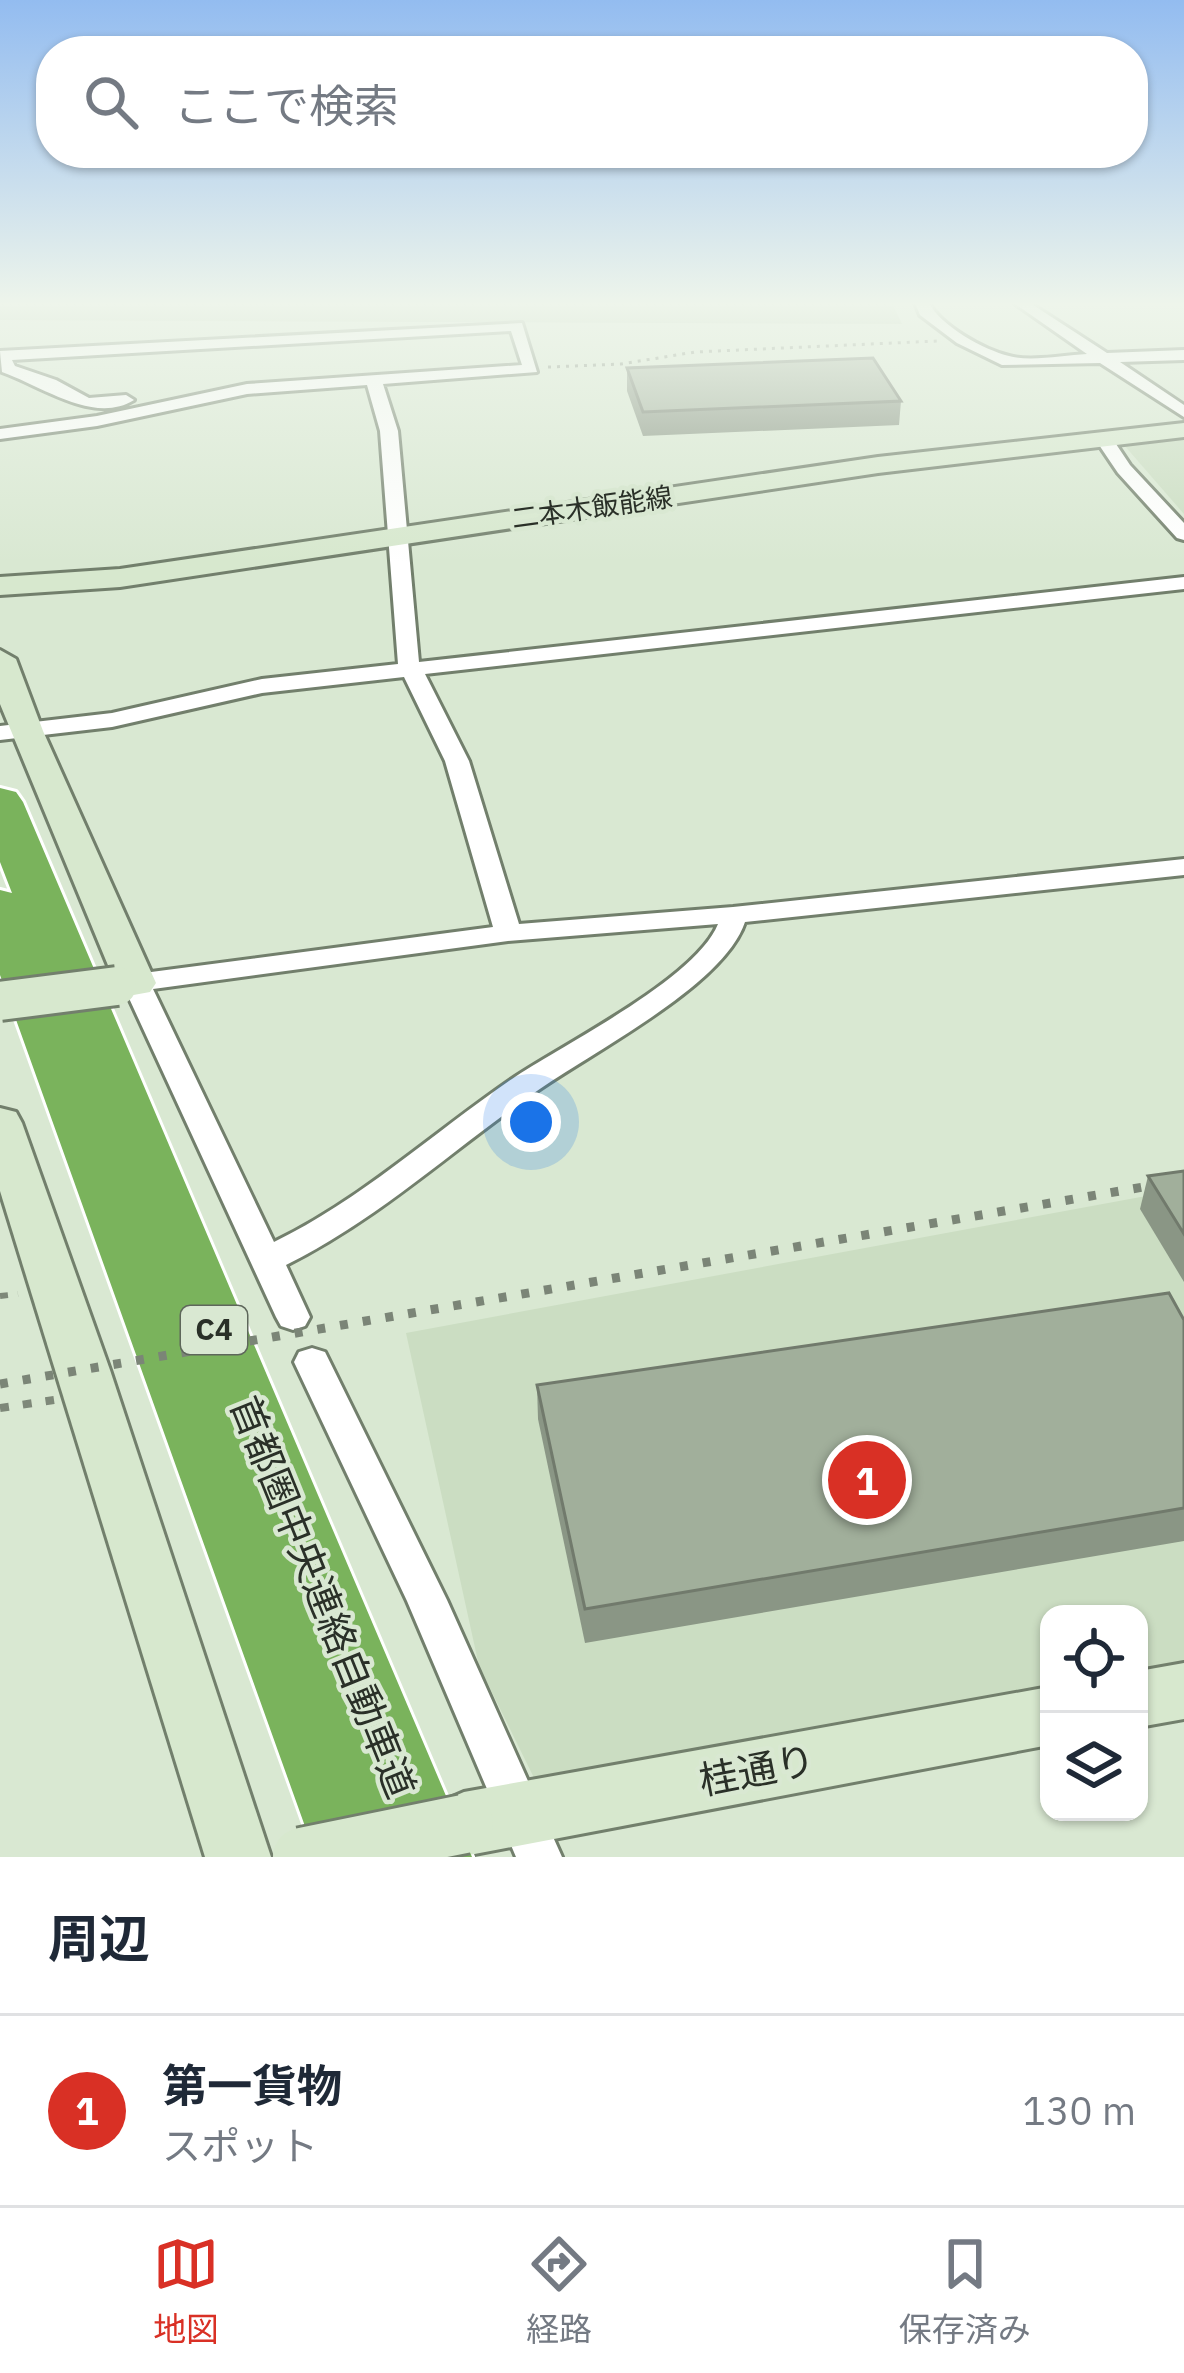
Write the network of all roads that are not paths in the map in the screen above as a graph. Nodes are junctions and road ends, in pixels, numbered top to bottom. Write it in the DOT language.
graph roads {
  1 [pos="63,390"];
  2 [pos="275,390"];
  3 [pos="377,390"];
  4 [pos="1152,390"];
  5 [pos="178,401"];
  6 [pos="1184,412"];
  7 [pos="1184,430"];
  8 [pos="0,434"];
  9 [pos="1104,439"];
  10 [pos="1184,534"];
  11 [pos="394,536"];
  12 [pos="1184,583"];
  13 [pos="0,586"];
  14 [pos="0,658"];
  15 [pos="411,669"];
  16 [pos="12,732"];
  17 [pos="0,802"];
  18 [pos="1184,867"];
  19 [pos="0,905"];
  20 [pos="734,915"];
  21 [pos="508,933"];
  22 [pos="126,985"];
  23 [pos="0,1001"];
  24 [pos="0,1123"];
  25 [pos="267,1260"];
  26 [pos="293,1318"];
  27 [pos="312,1362"];
  28 [pos="1184,1690"];
  29 [pos="1148,1697"];
  30 [pos="1040,1718"];
  31 [pos="488,1838"];
  32 [pos="238,1857"];
  33 [pos="302,1857"];
  34 [pos="358,1857"];
  1 -- 5 [label="street"];
  2 -- 5 [label="street"];
  3 -- 11 [label="street"];
  4 -- 6 [label="street"];
  5 -- 8 [label="street"];
  7 -- 9 [label="street, 二本木飯能線"];
  9 -- 10 [label="street"];
  9 -- 11 [label="street, 二本木飯能線"];
  11 -- 13 [label="street, 二本木飯能線"];
  11 -- 15 [label="street"];
  12 -- 15 [label="street"];
  14 -- 16 [label="street"];
  15 -- 16 [label="street"];
  15 -- 21 [label="street"];
  16 -- 22 [label="street"];
  17 -- 31 [label="highway, 首都圏中央連絡自動車道 / C4"];
  18 -- 20 [label="street"];
  19 -- 34 [label="highway, 首都圏中央連絡自動車道 / C4"];
  20 -- 21 [label="street"];
  20 -- 25 [label="street"];
  21 -- 22 [label="street"];
  22 -- 23 [label="street, bridge"];
  22 -- 25 [label="street"];
  24 -- 32 [label="street"];
  25 -- 26 [label="street"];
  27 -- 31 [label="street"];
  28 -- 29 [label="street"];
  30 -- 31 [label="street, 桂通り"];
  31 -- 33 [label="street, 桂通り, bridge"];
}
